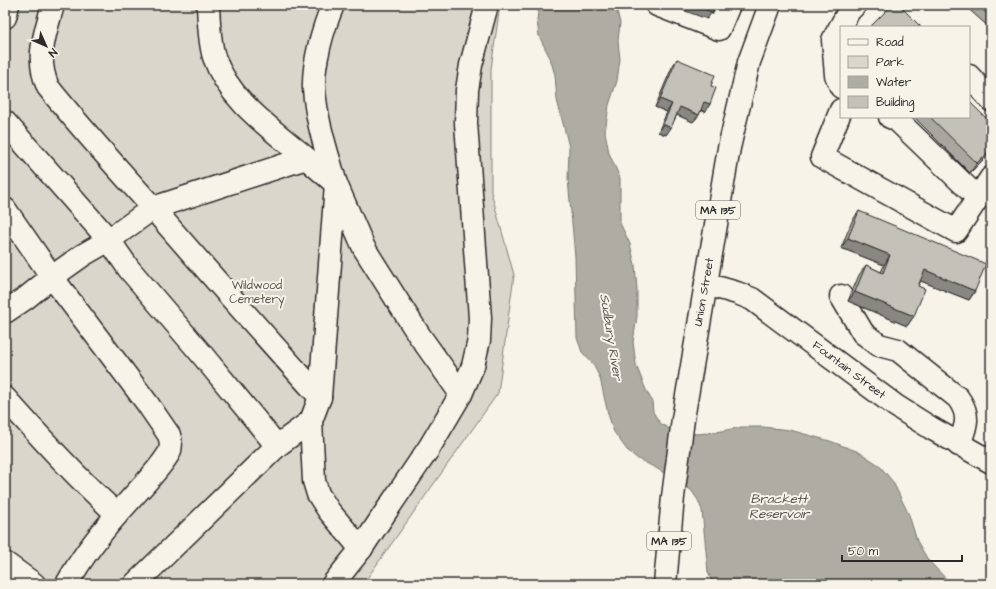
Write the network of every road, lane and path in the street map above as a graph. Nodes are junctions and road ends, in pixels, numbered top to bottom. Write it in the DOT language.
graph roads {
  1 [pos="8,5"];
  2 [pos="53,5"];
  3 [pos="208,5"];
  4 [pos="334,5"];
  5 [pos="487,5"];
  6 [pos="658,5"];
  7 [pos="729,5"];
  8 [pos="770,5"];
  9 [pos="855,5"];
  10 [pos="5,16"];
  11 [pos="840,26"];
  12 [pos="840,26"];
  13 [pos="970,77"];
  14 [pos="840,85"];
  15 [pos="991,100"];
  16 [pos="840,112"];
  17 [pos="892,118"];
  18 [pos="5,122"];
  19 [pos="306,158"];
  20 [pos="991,178"];
  21 [pos="336,184"];
  22 [pos="978,198"];
  23 [pos="153,208"];
  24 [pos="5,209"];
  25 [pos="108,240"];
  26 [pos="52,277"];
  27 [pos="706,284"];
  28 [pos="841,296"];
  29 [pos="5,312"];
  30 [pos="461,394"];
  31 [pos="320,397"];
  32 [pos="5,398"];
  33 [pos="310,421"];
  34 [pos="959,445"];
  35 [pos="277,446"];
  36 [pos="991,462"];
  37 [pos="117,514"];
  38 [pos="361,549"];
  39 [pos="5,563"];
  40 [pos="34,584"];
  41 [pos="66,584"];
  42 [pos="135,584"];
  43 [pos="333,584"];
  44 [pos="665,584"];
  1 -- 10 [label="main road"];
  2 -- 23 [label="main road"];
  3 -- 19 [label="main road"];
  4 -- 21 [label="main road"];
  5 -- 30 [label="main road"];
  6 -- 7 [label="main road"];
  8 -- 27 [label="main road, Union Street / MA 135"];
  9 -- 11 [label="main road"];
  12 -- 14 [label="main road"];
  13 -- 15 [label="main road"];
  16 -- 22 [label="main road"];
  17 -- 22 [label="main road"];
  18 -- 25 [label="main road"];
  19 -- 21 [label="main road"];
  19 -- 23 [label="main road"];
  20 -- 22 [label="main road"];
  21 -- 30 [label="main road"];
  21 -- 31 [label="main road"];
  23 -- 25 [label="main road"];
  23 -- 31 [label="main road"];
  24 -- 26 [label="main road"];
  25 -- 26 [label="main road"];
  25 -- 35 [label="main road"];
  26 -- 29 [label="main road"];
  26 -- 37 [label="main road"];
  27 -- 34 [label="main road, Fountain Street"];
  27 -- 44 [label="main road, Union Street / MA 135"];
  28 -- 34 [label="main road"];
  30 -- 38 [label="main road"];
  31 -- 33 [label="main road"];
  32 -- 37 [label="main road"];
  33 -- 35 [label="main road"];
  33 -- 38 [label="main road"];
  34 -- 36 [label="main road, Fountain Street"];
  35 -- 42 [label="main road"];
  37 -- 41 [label="main road"];
  38 -- 43 [label="main road"];
  39 -- 40 [label="main road"];
}
